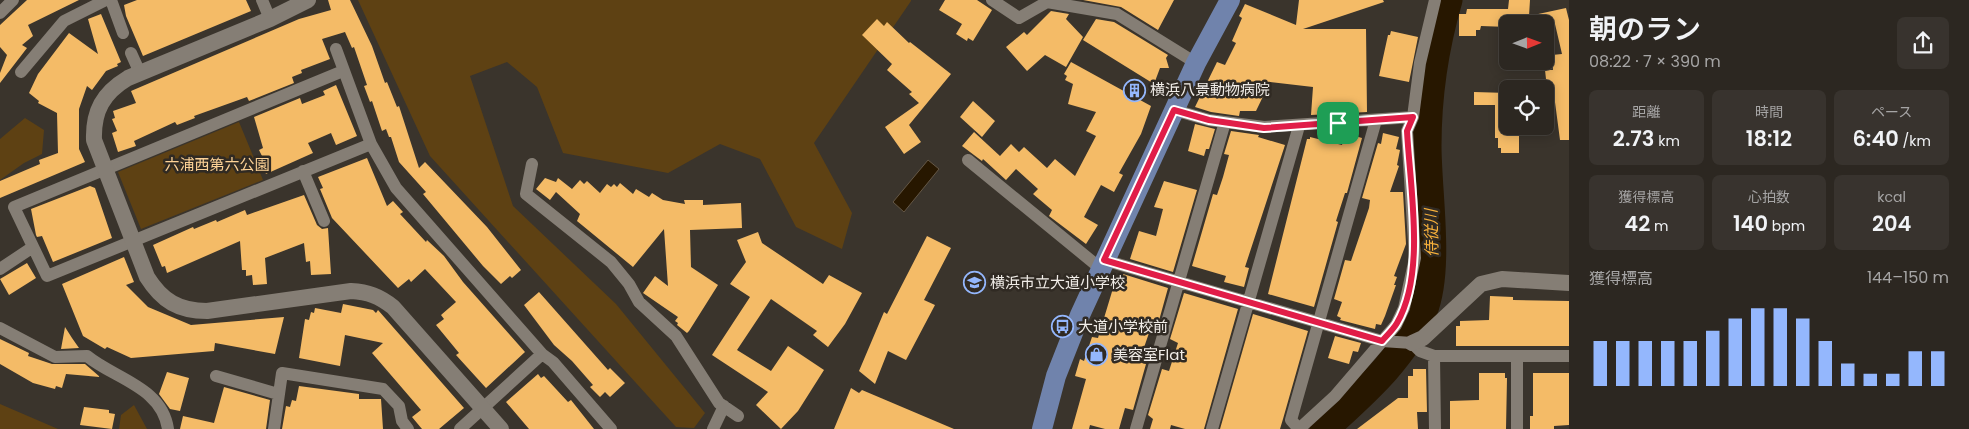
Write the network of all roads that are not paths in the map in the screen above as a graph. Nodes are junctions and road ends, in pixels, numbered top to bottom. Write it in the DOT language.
graph roads {
  1 [pos="13,0"];
  2 [pos="106,0"];
  3 [pos="111,0"];
  4 [pos="262,0"];
  5 [pos="308,0"];
  6 [pos="992,0"];
  7 [pos="1230,0"];
  8 [pos="1436,0"];
  9 [pos="0,13"];
  10 [pos="270,19"];
  11 [pos="123,33"];
  12 [pos="336,49"];
  13 [pos="132,53"];
  14 [pos="1196,63"];
  15 [pos="343,71"];
  16 [pos="21,72"];
  17 [pos="140,74"];
  18 [pos="1174,110"];
  19 [pos="1413,117"];
  20 [pos="1376,120"];
  21 [pos="1224,122"];
  22 [pos="1299,126"];
  23 [pos="370,144"];
  24 [pos="968,160"];
  25 [pos="532,164"];
  26 [pos="104,170"];
  27 [pos="303,171"];
  28 [pos="324,221"];
  29 [pos="133,242"];
  30 [pos="33,247"];
  31 [pos="1102,264"];
  32 [pos="0,269"];
  33 [pos="1179,282"];
  34 [pos="1569,283"];
  35 [pos="1249,302"];
  36 [pos="1319,322"];
  37 [pos="0,328"];
  38 [pos="1387,342"];
  39 [pos="1416,347"];
  40 [pos="542,354"];
  41 [pos="1434,356"];
  42 [pos="1517,356"];
  43 [pos="1569,356"];
  44 [pos="216,376"];
  45 [pos="278,394"];
  46 [pos="724,406"];
  47 [pos="482,408"];
  48 [pos="738,416"];
  49 [pos="168,429"];
  50 [pos="274,429"];
  51 [pos="408,429"];
  52 [pos="460,429"];
  53 [pos="501,429"];
  54 [pos="610,429"];
  55 [pos="713,429"];
  56 [pos="1042,429"];
  57 [pos="1136,429"];
  58 [pos="1212,429"];
  59 [pos="1299,429"];
  60 [pos="1435,429"];
  61 [pos="1517,429"];
  1 -- 9 [label="street"];
  2 -- 16 [label="street"];
  3 -- 11 [label="street"];
  4 -- 10 [label="street"];
  5 -- 10 [label="street"];
  6 -- 14 [label="street"];
  7 -- 14 [label="main road"];
  8 -- 19 [label="street"];
  10 -- 17 [label="street"];
  12 -- 15 [label="street"];
  13 -- 17 [label="street"];
  14 -- 18 [label="main road"];
  15 -- 23 [label="street"];
  15 -- 26 [label="street"];
  17 -- 26 [label="street"];
  18 -- 21 [label="street"];
  18 -- 31 [label="main road"];
  19 -- 20 [label="street"];
  19 -- 38 [label="street"];
  20 -- 22 [label="street"];
  20 -- 36 [label="street"];
  21 -- 22 [label="street"];
  21 -- 33 [label="street"];
  22 -- 35 [label="street"];
  23 -- 27 [label="street"];
  23 -- 40 [label="street"];
  24 -- 31 [label="street"];
  25 -- 46 [label="street"];
  26 -- 29 [label="street"];
  26 -- 30 [label="street"];
  27 -- 28 [label="street"];
  27 -- 29 [label="street"];
  29 -- 30 [label="street"];
  29 -- 47 [label="street"];
  30 -- 32 [label="street"];
  31 -- 33 [label="street"];
  31 -- 56 [label="main road"];
  33 -- 35 [label="street"];
  33 -- 57 [label="street"];
  34 -- 39 [label="street"];
  35 -- 36 [label="street"];
  35 -- 58 [label="street"];
  36 -- 38 [label="street"];
  36 -- 59 [label="street"];
  37 -- 49 [label="street"];
  38 -- 39 [label="street"];
  38 -- 59 [label="street"];
  39 -- 41 [label="street"];
  40 -- 47 [label="street"];
  40 -- 54 [label="street"];
  41 -- 42 [label="street"];
  41 -- 60 [label="street"];
  42 -- 43 [label="street"];
  42 -- 61 [label="street"];
  44 -- 45 [label="street"];
  45 -- 50 [label="street"];
  45 -- 51 [label="street"];
  46 -- 48 [label="street"];
  46 -- 55 [label="street"];
  47 -- 52 [label="street"];
  47 -- 53 [label="street"];
}
